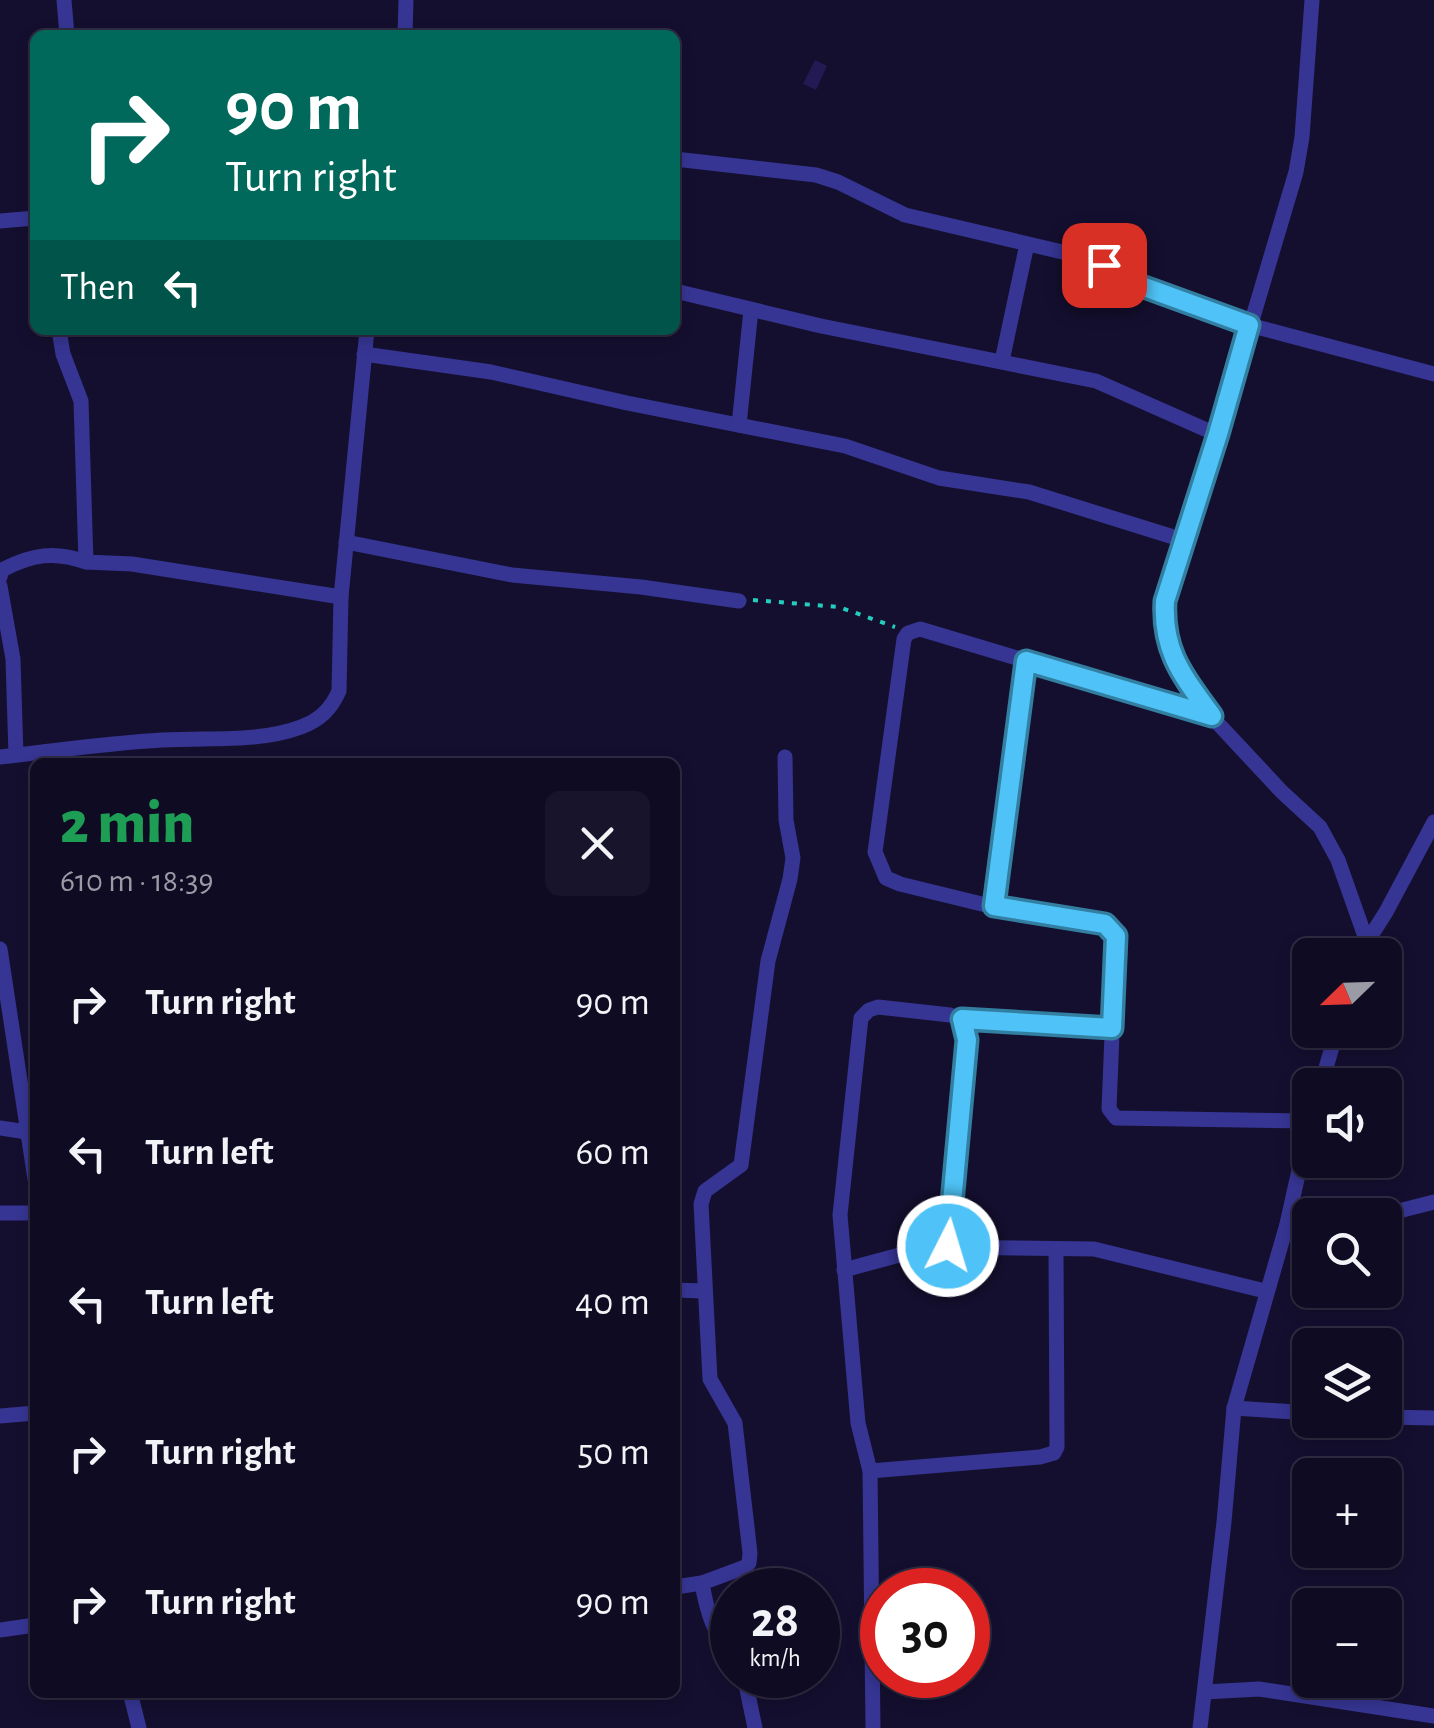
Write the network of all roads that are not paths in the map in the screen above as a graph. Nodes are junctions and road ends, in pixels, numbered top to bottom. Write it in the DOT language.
graph roads {
  1 [pos="64,0"];
  2 [pos="406,0"];
  3 [pos="1312,0"];
  4 [pos="67,30"];
  5 [pos="405,30"];
  6 [pos="680,160"];
  7 [pos="30,218"];
  8 [pos="0,221"];
  9 [pos="1027,244"];
  10 [pos="680,292"];
  11 [pos="751,310"];
  12 [pos="1249,325"];
  13 [pos="60,335"];
  14 [pos="366,335"];
  15 [pos="364,354"];
  16 [pos="1002,361"];
  17 [pos="1434,374"];
  18 [pos="739,426"];
  19 [pos="1218,434"];
  20 [pos="1183,540"];
  21 [pos="346,542"];
  22 [pos="86,562"];
  23 [pos="0,577"];
  24 [pos="0,586"];
  25 [pos="340,597"];
  26 [pos="738,601"];
  27 [pos="1026,661"];
  28 [pos="1212,716"];
  29 [pos="8,756"];
  30 [pos="785,757"];
  31 [pos="1434,822"];
  32 [pos="994,906"];
  33 [pos="1361,938"];
  34 [pos="1370,938"];
  35 [pos="0,949"];
  36 [pos="962,1019"];
  37 [pos="1112,1028"];
  38 [pos="0,1128"];
  39 [pos="27,1132"];
  40 [pos="30,1150"];
  41 [pos="1434,1202"];
  42 [pos="1402,1210"];
  43 [pos="30,1213"];
  44 [pos="0,1214"];
  45 [pos="1287,1224"];
  46 [pos="1292,1224"];
  47 [pos="948,1246"];
  48 [pos="1056,1249"];
  49 [pos="844,1270"];
  50 [pos="680,1290"];
  51 [pos="704,1291"];
  52 [pos="1265,1291"];
  53 [pos="1234,1408"];
  54 [pos="1292,1412"];
  55 [pos="30,1413"];
  56 [pos="0,1416"];
  57 [pos="1402,1417"];
  58 [pos="1434,1418"];
  59 [pos="870,1471"];
  60 [pos="702,1583"];
  61 [pos="680,1586"];
  62 [pos="710,1616"];
  63 [pos="30,1626"];
  64 [pos="0,1630"];
  65 [pos="1205,1692"];
  66 [pos="132,1698"];
  67 [pos="749,1698"];
  68 [pos="1434,1716"];
  69 [pos="139,1728"];
  70 [pos="755,1728"];
  71 [pos="873,1728"];
  72 [pos="1200,1728"];
  1 -- 4 [label="street"];
  2 -- 5 [label="street"];
  3 -- 12 [label="street"];
  6 -- 9 [label="street"];
  7 -- 8 [label="street"];
  9 -- 12 [label="street"];
  9 -- 16 [label="street"];
  10 -- 11 [label="street"];
  11 -- 16 [label="street"];
  11 -- 18 [label="street"];
  12 -- 17 [label="street"];
  12 -- 19 [label="street"];
  13 -- 22 [label="street"];
  14 -- 15 [label="street"];
  15 -- 18 [label="street"];
  15 -- 21 [label="street"];
  16 -- 19 [label="street"];
  18 -- 20 [label="street"];
  19 -- 20 [label="street"];
  20 -- 28 [label="street"];
  21 -- 25 [label="street"];
  21 -- 26 [label="street"];
  22 -- 23 [label="street"];
  22 -- 25 [label="street"];
  24 -- 29 [label="street"];
  25 -- 29 [label="street"];
  27 -- 28 [label="street"];
  27 -- 32 [label="street"];
  27 -- 32 [label="street"];
  28 -- 33 [label="street"];
  30 -- 51 [label="street"];
  31 -- 34 [label="street"];
  32 -- 37 [label="street"];
  35 -- 39 [label="street"];
  36 -- 37 [label="street"];
  36 -- 47 [label="street"];
  36 -- 49 [label="street"];
  37 -- 45 [label="street"];
  38 -- 39 [label="street"];
  39 -- 40 [label="street"];
  41 -- 42 [label="street"];
  43 -- 44 [label="street"];
  45 -- 46 [label="street"];
  45 -- 52 [label="street"];
  47 -- 48 [label="street"];
  47 -- 49 [label="street"];
  48 -- 52 [label="street"];
  48 -- 59 [label="street"];
  49 -- 59 [label="street"];
  50 -- 51 [label="street"];
  51 -- 60 [label="street"];
  52 -- 53 [label="street"];
  53 -- 54 [label="street"];
  53 -- 65 [label="street"];
  55 -- 56 [label="street"];
  57 -- 58 [label="street"];
  59 -- 71 [label="street"];
  60 -- 61 [label="street"];
  60 -- 62 [label="street"];
  63 -- 64 [label="street"];
  65 -- 68 [label="street"];
  65 -- 72 [label="street"];
  66 -- 69 [label="street"];
  67 -- 70 [label="street"];
}
